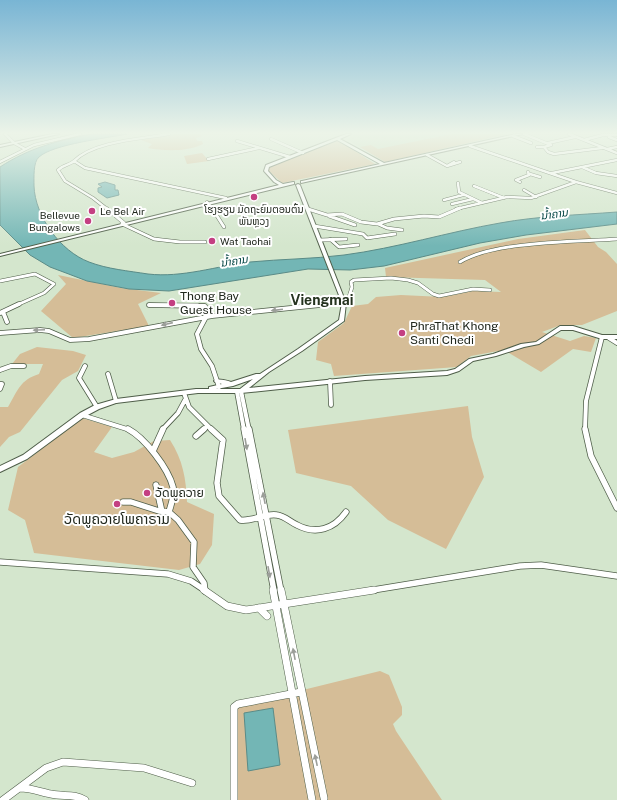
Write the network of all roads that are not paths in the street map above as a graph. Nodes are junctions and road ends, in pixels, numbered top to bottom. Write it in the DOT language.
graph roads {
  1 [pos="58,171"];
  2 [pos="101,171"];
  3 [pos="266,171"];
  4 [pos="350,171"];
  5 [pos="533,171"];
  6 [pos="546,171"];
  7 [pos="560,171"];
  8 [pos="596,171"];
  9 [pos="529,173"];
  10 [pos="551,173"];
  11 [pos="524,174"];
  12 [pos="607,175"];
  13 [pos="617,176"];
  14 [pos="540,177"];
  15 [pos="604,179"];
  16 [pos="520,182"];
  17 [pos="576,182"];
  18 [pos="297,183"];
  19 [pos="458,183"];
  20 [pos="280,186"];
  21 [pos="474,186"];
  22 [pos="524,190"];
  23 [pos="617,193"];
  24 [pos="464,195"];
  25 [pos="536,197"];
  26 [pos="226,198"];
  27 [pos="504,198"];
  28 [pos="473,199"];
  29 [pos="207,202"];
  30 [pos="482,203"];
  31 [pos="452,204"];
  32 [pos="460,208"];
  33 [pos="308,209"];
  34 [pos="327,215"];
  35 [pos="123,223"];
  36 [pos="378,224"];
  37 [pos="355,225"];
  38 [pos="314,226"];
  39 [pos="224,227"];
  40 [pos="402,230"];
  41 [pos="395,234"];
  42 [pos="330,239"];
  43 [pos="346,239"];
  44 [pos="320,240"];
  45 [pos="617,240"];
  46 [pos="205,242"];
  47 [pos="358,245"];
  48 [pos="0,254"];
  49 [pos="460,262"];
  50 [pos="0,281"];
  51 [pos="490,290"];
  52 [pos="344,302"];
  53 [pos="149,305"];
  54 [pos="2,313"];
  55 [pos="206,317"];
  56 [pos="7,322"];
  57 [pos="0,332"];
  58 [pos="602,337"];
  59 [pos="617,337"];
  60 [pos="609,338"];
  61 [pos="617,343"];
  62 [pos="24,366"];
  63 [pos="85,366"];
  64 [pos="0,370"];
  65 [pos="267,371"];
  66 [pos="108,374"];
  67 [pos="0,381"];
  68 [pos="330,381"];
  69 [pos="218,384"];
  70 [pos="233,384"];
  71 [pos="249,385"];
  72 [pos="0,389"];
  73 [pos="262,389"];
  74 [pos="196,391"];
  75 [pos="237,391"];
  76 [pos="184,393"];
  77 [pos="185,400"];
  78 [pos="116,401"];
  79 [pos="331,405"];
  80 [pos="97,407"];
  81 [pos="82,415"];
  82 [pos="208,426"];
  83 [pos="196,436"];
  84 [pos="153,451"];
  85 [pos="0,469"];
  86 [pos="259,475"];
  87 [pos="252,476"];
  88 [pos="156,486"];
  89 [pos="123,502"];
  90 [pos="617,508"];
  91 [pos="162,512"];
  92 [pos="169,512"];
  93 [pos="346,512"];
  94 [pos="267,516"];
  95 [pos="260,518"];
  96 [pos="0,562"];
  97 [pos="617,576"];
  98 [pos="205,591"];
  99 [pos="284,604"];
  100 [pos="275,606"];
  101 [pos="259,608"];
  102 [pos="267,616"];
  103 [pos="301,692"];
  104 [pos="292,694"];
  105 [pos="192,783"];
  106 [pos="20,788"];
  107 [pos="324,798"];
  108 [pos="3,800"];
  109 [pos="85,800"];
  110 [pos="234,800"];
  111 [pos="312,800"];
  1 -- 35 [label="street"];
  2 -- 26 [label="street"];
  3 -- 20 [label="street"];
  4 -- 18 [label="street"];
  5 -- 9 [label="street"];
  6 -- 10 [label="street"];
  7 -- 10 [label="street"];
  8 -- 12 [label="street"];
  9 -- 11 [label="street"];
  9 -- 14 [label="street"];
  9 -- 16 [label="street"];
  10 -- 17 [label="street"];
  12 -- 13 [label="street"];
  12 -- 15 [label="street"];
  17 -- 23 [label="street"];
  17 -- 27 [label="street"];
  18 -- 20 [label="street"];
  18 -- 33 [label="street"];
  19 -- 24 [label="street"];
  20 -- 26 [label="street"];
  21 -- 27 [label="street"];
  22 -- 25 [label="street"];
  24 -- 28 [label="street"];
  24 -- 31 [label="street"];
  26 -- 29 [label="street"];
  27 -- 30 [label="street"];
  28 -- 30 [label="street"];
  28 -- 31 [label="street"];
  29 -- 35 [label="street"];
  29 -- 39 [label="street"];
  30 -- 32 [label="street"];
  31 -- 32 [label="street"];
  32 -- 36 [label="street"];
  33 -- 34 [label="street"];
  33 -- 38 [label="street"];
  34 -- 36 [label="street"];
  34 -- 37 [label="street"];
  35 -- 46 [label="street"];
  35 -- 48 [label="street"];
  36 -- 40 [label="street"];
  38 -- 41 [label="street"];
  38 -- 44 [label="street"];
  42 -- 43 [label="street"];
  42 -- 44 [label="street"];
  42 -- 47 [label="street"];
  44 -- 52 [label="street"];
  45 -- 49 [label="street"];
  50 -- 54 [label="street"];
  51 -- 52 [label="street"];
  52 -- 55 [label="street, one-way"];
  52 -- 65 [label="street"];
  53 -- 55 [label="street"];
  54 -- 56 [label="street"];
  55 -- 57 [label="street, one-way"];
  55 -- 69 [label="street"];
  58 -- 60 [label="street"];
  58 -- 68 [label="street"];
  58 -- 90 [label="street"];
  59 -- 60 [label="street"];
  60 -- 61 [label="street"];
  62 -- 64 [label="street"];
  63 -- 80 [label="street"];
  65 -- 70 [label="street"];
  65 -- 71 [label="street"];
  66 -- 78 [label="street"];
  67 -- 72 [label="street"];
  68 -- 73 [label="street"];
  68 -- 79 [label="street"];
  69 -- 70 [label="street"];
  69 -- 74 [label="street"];
  69 -- 75 [label="street"];
  70 -- 71 [label="street"];
  71 -- 73 [label="street"];
  71 -- 75 [label="street"];
  73 -- 75 [label="street"];
  74 -- 75 [label="street"];
  74 -- 76 [label="street"];
  75 -- 86 [label="street"];
  75 -- 87 [label="street, one-way"];
  76 -- 77 [label="street"];
  76 -- 78 [label="street"];
  77 -- 82 [label="street"];
  77 -- 84 [label="street"];
  78 -- 80 [label="street"];
  80 -- 81 [label="street"];
  81 -- 84 [label="street"];
  81 -- 85 [label="street"];
  82 -- 83 [label="street"];
  82 -- 95 [label="street"];
  84 -- 92 [label="street"];
  86 -- 87 [label="street"];
  94 -- 86 [label="street, one-way"];
  87 -- 95 [label="street"];
  88 -- 91 [label="street"];
  89 -- 91 [label="street"];
  91 -- 92 [label="street"];
  92 -- 98 [label="street"];
  93 -- 94 [label="street"];
  94 -- 95 [label="street"];
  94 -- 99 [label="street"];
  95 -- 100 [label="street, one-way"];
  96 -- 98 [label="street"];
  97 -- 99 [label="street"];
  98 -- 101 [label="street"];
  99 -- 100 [label="street"];
  103 -- 99 [label="street, one-way"];
  100 -- 101 [label="street"];
  100 -- 104 [label="street"];
  101 -- 102 [label="street"];
  103 -- 104 [label="street"];
  107 -- 103 [label="street, one-way"];
  104 -- 110 [label="street"];
  104 -- 111 [label="street"];
  105 -- 106 [label="street"];
  106 -- 108 [label="street"];
  106 -- 109 [label="street"];
}
